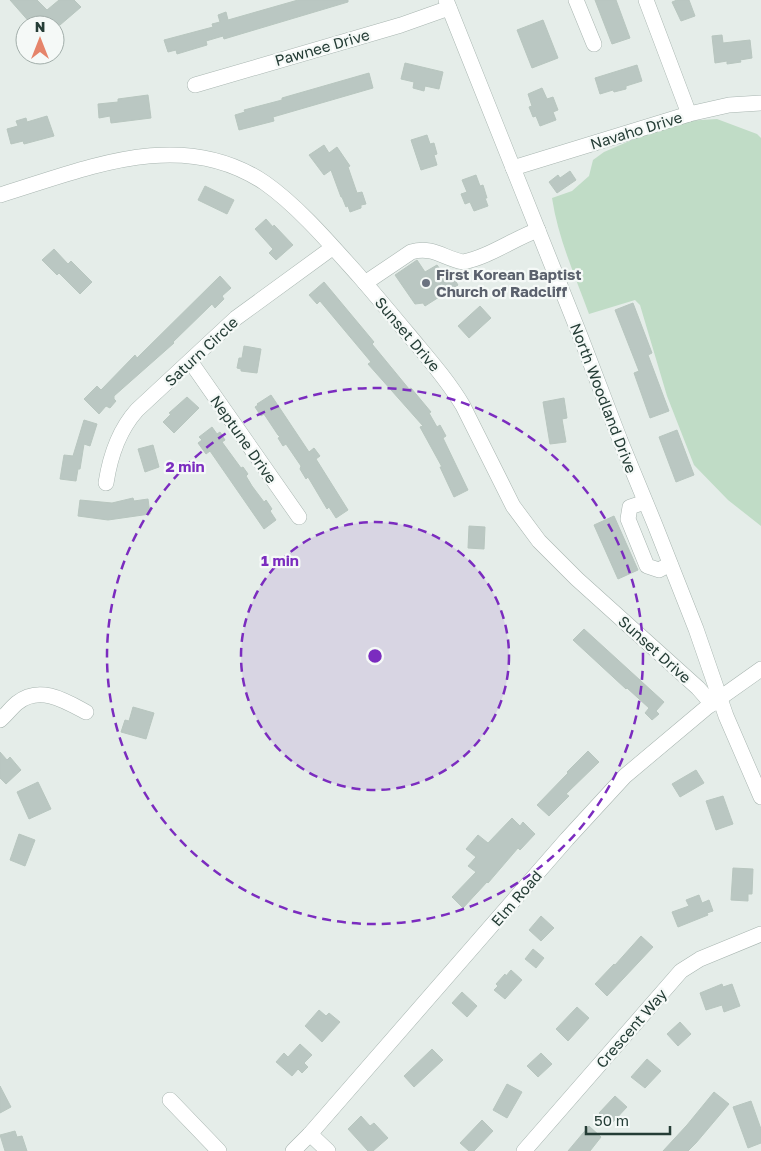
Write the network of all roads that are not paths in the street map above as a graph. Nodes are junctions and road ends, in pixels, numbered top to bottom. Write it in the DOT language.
graph roads {
  1 [pos="576,0"];
  2 [pos="646,0"];
  3 [pos="447,4"];
  4 [pos="594,44"];
  5 [pos="195,85"];
  6 [pos="761,103"];
  7 [pos="689,114"];
  8 [pos="513,168"];
  9 [pos="0,195"];
  10 [pos="538,230"];
  11 [pos="332,248"];
  12 [pos="364,283"];
  13 [pos="190,361"];
  14 [pos="106,483"];
  15 [pos="645,502"];
  16 [pos="299,517"];
  17 [pos="655,525"];
  18 [pos="634,533"];
  19 [pos="670,564"];
  20 [pos="761,669"];
  21 [pos="716,701"];
  22 [pos="86,712"];
  23 [pos="0,720"];
  24 [pos="760,794"];
  25 [pos="761,934"];
  26 [pos="170,1100"];
  27 [pos="310,1134"];
  28 [pos="219,1151"];
  29 [pos="293,1151"];
  30 [pos="328,1151"];
  31 [pos="524,1151"];
  1 -- 4 [label="street"];
  2 -- 7 [label="street"];
  3 -- 5 [label="street, Pawnee Drive"];
  3 -- 8 [label="street, North Woodland Drive"];
  6 -- 7 [label="street, Navaho Drive"];
  7 -- 8 [label="street, Navaho Drive"];
  8 -- 10 [label="street, North Woodland Drive"];
  9 -- 11 [label="street, Sunset Drive"];
  10 -- 12 [label="street"];
  10 -- 15 [label="street, North Woodland Drive"];
  11 -- 12 [label="street, Sunset Drive"];
  11 -- 13 [label="street, Saturn Circle"];
  12 -- 21 [label="street, Sunset Drive"];
  13 -- 14 [label="street, Saturn Circle"];
  13 -- 16 [label="street, Neptune Drive"];
  15 -- 17 [label="street, North Woodland Drive"];
  15 -- 18 [label="street"];
  17 -- 18 [label="street"];
  17 -- 19 [label="street, North Woodland Drive"];
  18 -- 19 [label="street"];
  19 -- 21 [label="street, North Woodland Drive"];
  20 -- 21 [label="street, Elm Road"];
  21 -- 24 [label="street, North Woodland Drive"];
  21 -- 27 [label="street, Elm Road"];
  22 -- 23 [label="street"];
  25 -- 31 [label="street, Crescent Way"];
  26 -- 28 [label="street"];
  27 -- 29 [label="street, Elm Road"];
  27 -- 30 [label="street"];
}
